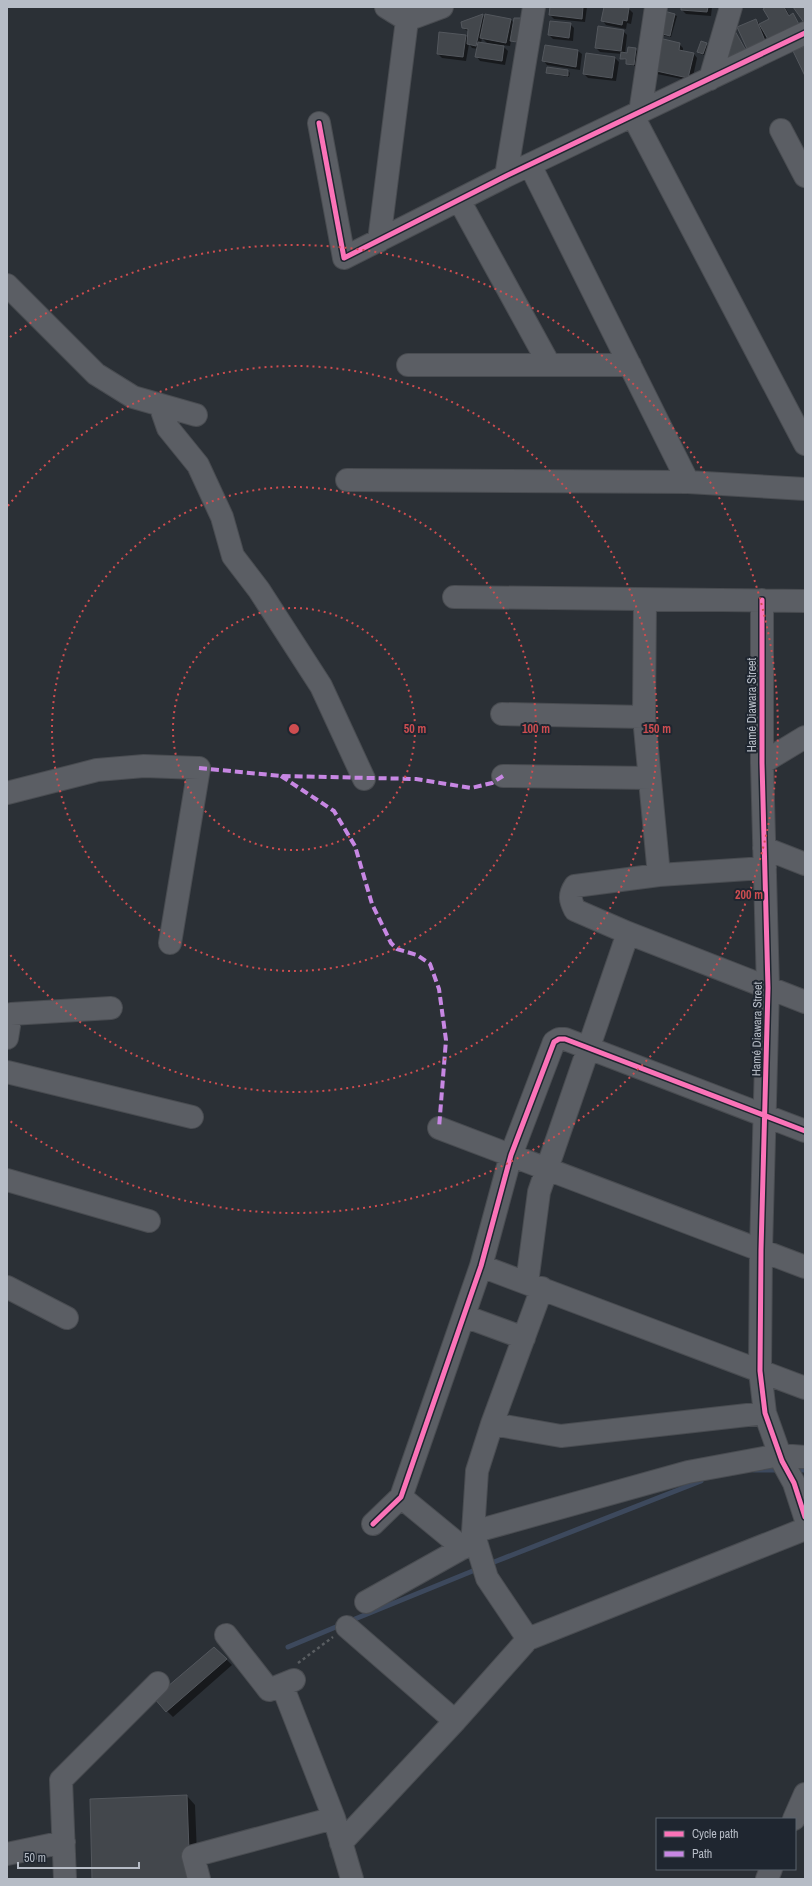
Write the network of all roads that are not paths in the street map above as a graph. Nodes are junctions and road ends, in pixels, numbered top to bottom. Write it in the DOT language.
graph roads {
  1 [pos="386,7"];
  2 [pos="442,7"];
  3 [pos="534,7"];
  4 [pos="656,7"];
  5 [pos="731,7"];
  6 [pos="412,13"];
  7 [pos="805,33"];
  8 [pos="710,79"];
  9 [pos="636,114"];
  10 [pos="319,122"];
  11 [pos="781,130"];
  12 [pos="530,165"];
  13 [pos="506,176"];
  14 [pos="805,176"];
  15 [pos="459,200"];
  16 [pos="379,241"];
  17 [pos="7,285"];
  18 [pos="550,364"];
  19 [pos="408,365"];
  20 [pos="630,365"];
  21 [pos="160,405"];
  22 [pos="196,415"];
  23 [pos="805,444"];
  24 [pos="347,480"];
  25 [pos="688,482"];
  26 [pos="805,489"];
  27 [pos="454,597"];
  28 [pos="645,600"];
  29 [pos="762,600"];
  30 [pos="805,601"];
  31 [pos="502,714"];
  32 [pos="644,717"];
  33 [pos="805,737"];
  34 [pos="762,763"];
  35 [pos="503,776"];
  36 [pos="649,778"];
  37 [pos="364,779"];
  38 [pos="7,793"];
  39 [pos="765,858"];
  40 [pos="805,864"];
  41 [pos="659,875"];
  42 [pos="628,933"];
  43 [pos="170,943"];
  44 [pos="768,988"];
  45 [pos="805,1002"];
  46 [pos="111,1008"];
  47 [pos="7,1038"];
  48 [pos="588,1048"];
  49 [pos="7,1072"];
  50 [pos="765,1116"];
  51 [pos="192,1117"];
  52 [pos="438,1128"];
  53 [pos="805,1131"];
  54 [pos="511,1156"];
  55 [pos="546,1168"];
  56 [pos="7,1180"];
  57 [pos="149,1221"];
  58 [pos="761,1250"];
  59 [pos="481,1266"];
  60 [pos="805,1267"];
  61 [pos="535,1286"];
  62 [pos="7,1287"];
  63 [pos="464,1316"];
  64 [pos="67,1318"];
  65 [pos="524,1338"];
  66 [pos="760,1371"];
  67 [pos="805,1388"];
  68 [pos="765,1413"];
  69 [pos="492,1424"];
  70 [pos="805,1457"];
  71 [pos="781,1458"];
  72 [pos="400,1497"];
  73 [pos="805,1518"];
  74 [pos="373,1524"];
  75 [pos="805,1529"];
  76 [pos="476,1552"];
  77 [pos="366,1602"];
  78 [pos="347,1627"];
  79 [pos="226,1635"];
  80 [pos="528,1639"];
  81 [pos="158,1683"];
  82 [pos="455,1721"];
  83 [pos="805,1794"];
  84 [pos="334,1818"];
  85 [pos="794,1818"];
  86 [pos="64,1842"];
  87 [pos="341,1843"];
  88 [pos="7,1854"];
  89 [pos="65,1879"];
  90 [pos="200,1879"];
  91 [pos="352,1879"];
  1 -- 6 [label="street"];
  2 -- 6 [label="street"];
  3 -- 13 [label="street"];
  4 -- 9 [label="street"];
  5 -- 8 [label="street"];
  6 -- 16 [label="street"];
  7 -- 8 [label="street"];
  8 -- 9 [label="street"];
  9 -- 12 [label="street"];
  9 -- 23 [label="street"];
  10 -- 16 [label="street"];
  11 -- 14 [label="street"];
  12 -- 13 [label="street"];
  12 -- 20 [label="street"];
  13 -- 15 [label="street"];
  15 -- 16 [label="street"];
  15 -- 18 [label="street"];
  17 -- 21 [label="street"];
  18 -- 19 [label="street"];
  18 -- 20 [label="street"];
  20 -- 25 [label="street"];
  21 -- 22 [label="street"];
  21 -- 37 [label="street"];
  24 -- 25 [label="street"];
  25 -- 26 [label="street"];
  27 -- 28 [label="street"];
  28 -- 29 [label="street"];
  28 -- 32 [label="street"];
  29 -- 30 [label="street"];
  29 -- 34 [label="street, Hamé Diawara Street"];
  31 -- 32 [label="street"];
  32 -- 36 [label="street"];
  33 -- 34 [label="street"];
  34 -- 39 [label="street, Hamé Diawara Street"];
  35 -- 36 [label="street"];
  36 -- 41 [label="street"];
  38 -- 43 [label="street"];
  39 -- 40 [label="street"];
  39 -- 41 [label="street"];
  39 -- 44 [label="street, Hamé Diawara Street"];
  41 -- 42 [label="street"];
  42 -- 44 [label="street"];
  42 -- 48 [label="street"];
  44 -- 45 [label="street"];
  44 -- 50 [label="street, Hamé Diawara Street"];
  46 -- 47 [label="street"];
  48 -- 50 [label="street"];
  48 -- 54 [label="street"];
  48 -- 55 [label="street"];
  49 -- 51 [label="street"];
  50 -- 53 [label="street"];
  50 -- 58 [label="street, Hamé Diawara Street"];
  52 -- 54 [label="street"];
  54 -- 55 [label="street"];
  54 -- 59 [label="street"];
  55 -- 58 [label="street"];
  55 -- 61 [label="street"];
  56 -- 57 [label="street"];
  58 -- 60 [label="street"];
  58 -- 66 [label="street, Hamé Diawara Street"];
  59 -- 61 [label="street"];
  59 -- 63 [label="street"];
  61 -- 65 [label="street"];
  61 -- 66 [label="street"];
  62 -- 64 [label="street"];
  63 -- 65 [label="street"];
  63 -- 72 [label="street"];
  65 -- 69 [label="street"];
  66 -- 67 [label="street"];
  66 -- 68 [label="street, Hamé Diawara Street"];
  68 -- 69 [label="street"];
  68 -- 71 [label="street, Hamé Diawara Street"];
  69 -- 76 [label="street"];
  70 -- 71 [label="street"];
  71 -- 73 [label="street, Hamé Diawara Street"];
  71 -- 76 [label="street"];
  72 -- 74 [label="street"];
  72 -- 76 [label="street"];
  75 -- 80 [label="street"];
  76 -- 77 [label="street"];
  76 -- 80 [label="street"];
  78 -- 82 [label="street"];
  79 -- 84 [label="street"];
  80 -- 82 [label="street"];
  81 -- 86 [label="street"];
  82 -- 87 [label="street"];
  83 -- 85 [label="street"];
  84 -- 87 [label="street"];
  84 -- 90 [label="street"];
  86 -- 88 [label="street"];
  86 -- 89 [label="street"];
  87 -- 91 [label="street"];
}
